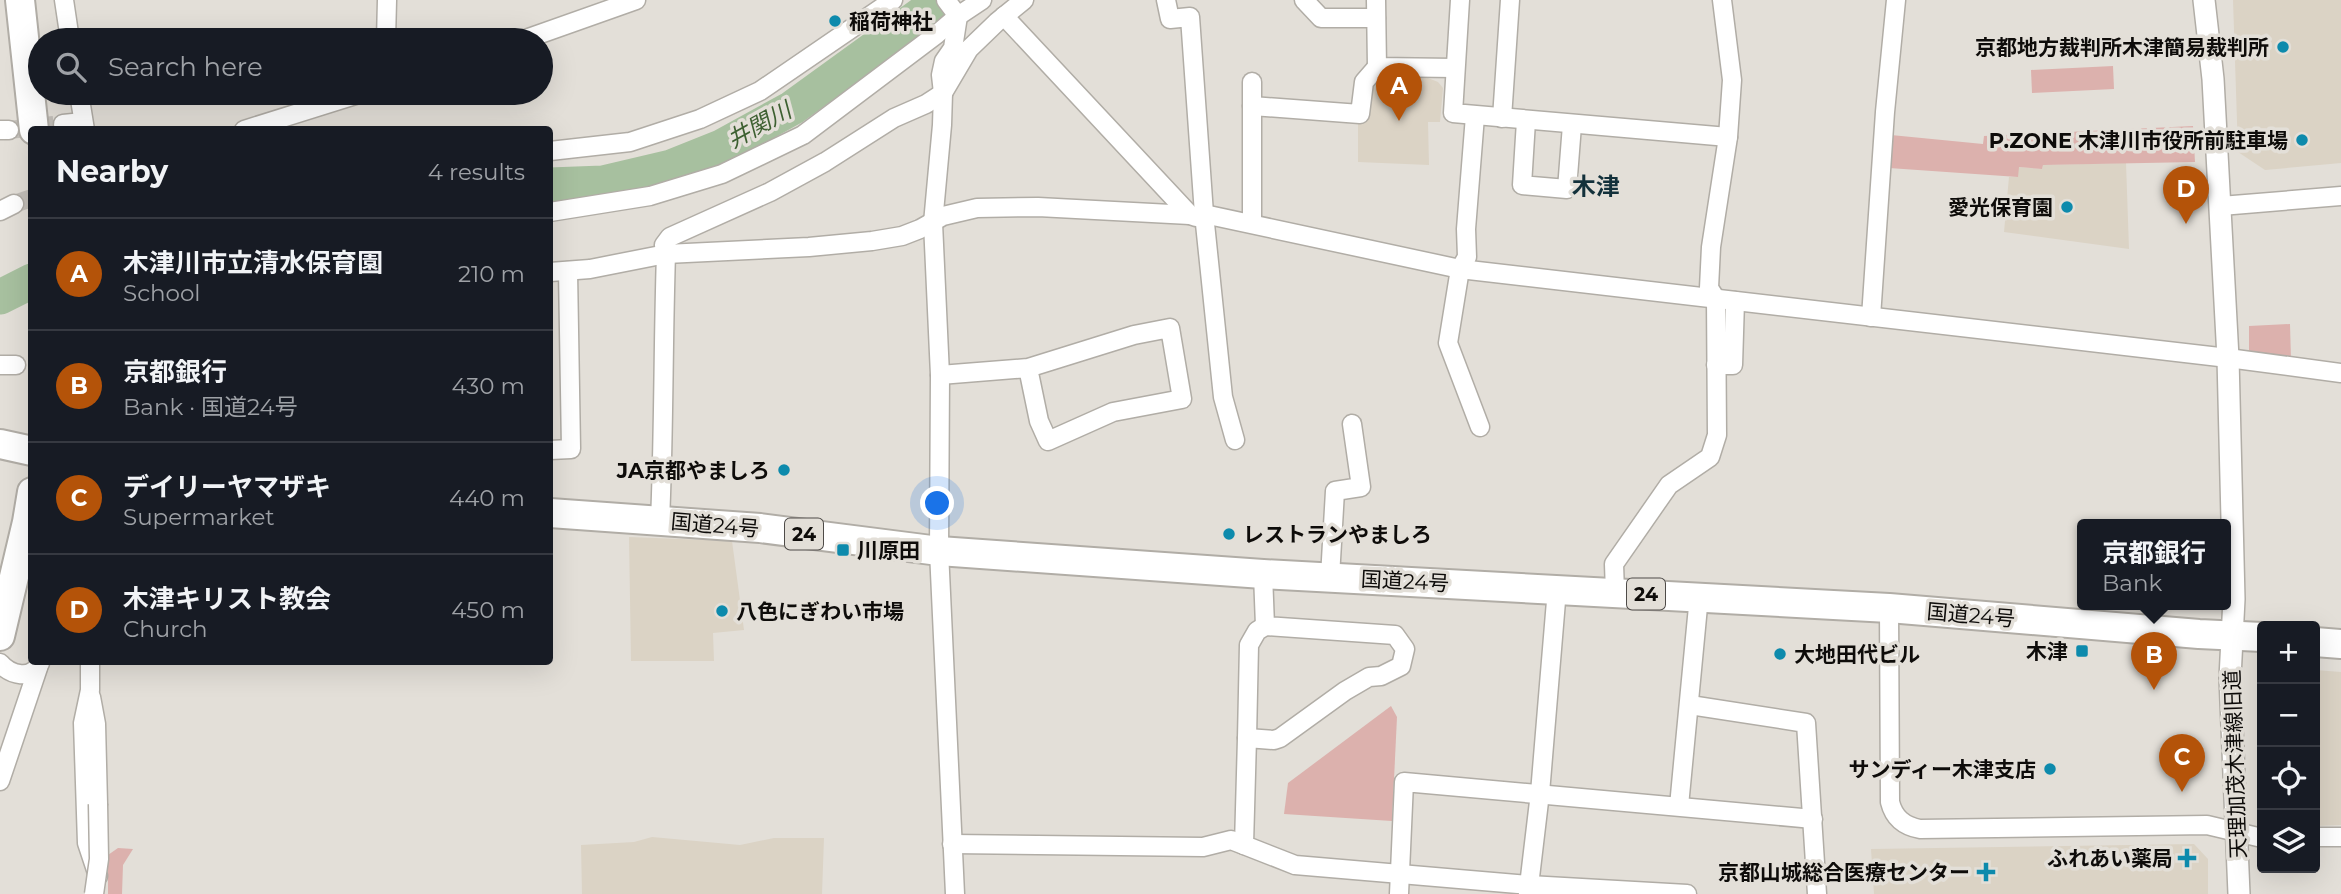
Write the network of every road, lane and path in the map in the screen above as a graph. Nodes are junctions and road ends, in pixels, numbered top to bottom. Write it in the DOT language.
graph roads {
  1 [pos="20,0"];
  2 [pos="64,0"];
  3 [pos="387,0"];
  4 [pos="636,0"];
  5 [pos="892,0"];
  6 [pos="982,0"];
  7 [pos="1024,0"];
  8 [pos="1166,0"];
  9 [pos="1304,0"];
  10 [pos="1461,0"];
  11 [pos="1510,0"];
  12 [pos="1722,0"];
  13 [pos="1896,0"];
  14 [pos="2204,0"];
  15 [pos="952,9"];
  16 [pos="1376,9"];
  17 [pos="1004,16"];
  18 [pos="68,28"];
  19 [pos="386,28"];
  20 [pos="553,29"];
  21 [pos="1377,67"];
  22 [pos="1455,68"];
  23 [pos="1252,82"];
  24 [pos="943,93"];
  25 [pos="81,105"];
  26 [pos="324,105"];
  27 [pos="1252,106"];
  28 [pos="1475,116"];
  29 [pos="1502,118"];
  30 [pos="1526,121"];
  31 [pos="63,124"];
  32 [pos="1572,125"];
  33 [pos="84,126"];
  34 [pos="257,126"];
  35 [pos="14,130"];
  36 [pos="1728,137"];
  37 [pos="553,151"];
  38 [pos="2341,196"];
  39 [pos="2221,206"];
  40 [pos="553,212"];
  41 [pos="1197,215"];
  42 [pos="933,223"];
  43 [pos="1252,223"];
  44 [pos="666,254"];
  45 [pos="1461,270"];
  46 [pos="568,271"];
  47 [pos="553,272"];
  48 [pos="1716,299"];
  49 [pos="1735,302"];
  50 [pos="1871,317"];
  51 [pos="2228,358"];
  52 [pos="1716,365"];
  53 [pos="1028,368"];
  54 [pos="2341,373"];
  55 [pos="940,375"];
  56 [pos="1352,424"];
  57 [pos="1480,427"];
  58 [pos="1235,440"];
  59 [pos="0,444"];
  60 [pos="28,449"];
  61 [pos="553,450"];
  62 [pos="28,513"];
  63 [pos="553,513"];
  64 [pos="2231,519"];
  65 [pos="660,521"];
  66 [pos="2231,524"];
  67 [pos="939,551"];
  68 [pos="1263,574"];
  69 [pos="1330,577"];
  70 [pos="1557,589"];
  71 [pos="1615,593"];
  72 [pos="1699,596"];
  73 [pos="1889,608"];
  74 [pos="1265,626"];
  75 [pos="2233,635"];
  76 [pos="0,636"];
  77 [pos="2257,637"];
  78 [pos="2320,642"];
  79 [pos="2341,644"];
  80 [pos="0,663"];
  81 [pos="39,665"];
  82 [pos="90,665"];
  83 [pos="90,690"];
  84 [pos="1690,705"];
  85 [pos="1247,738"];
  86 [pos="0,781"];
  87 [pos="1540,793"];
  88 [pos="1679,806"];
  89 [pos="1813,819"];
  90 [pos="2236,832"];
  91 [pos="2257,837"];
  92 [pos="2320,837"];
  93 [pos="2341,837"];
  94 [pos="952,844"];
  95 [pos="1244,845"];
  96 [pos="1400,873"];
  97 [pos="1528,889"];
  98 [pos="94,894"];
  99 [pos="100,894"];
  100 [pos="955,894"];
  101 [pos="1399,894"];
  102 [pos="1687,894"];
  103 [pos="1816,894"];
  104 [pos="2239,894"];
  1 -- 35 [label="highway"];
  2 -- 18 [label="street"];
  3 -- 19 [label="street"];
  4 -- 20 [label="street"];
  5 -- 37 [label="street"];
  6 -- 15 [label="street"];
  7 -- 17 [label="street"];
  8 -- 41 [label="street"];
  9 -- 16 [label="street"];
  10 -- 22 [label="street"];
  11 -- 29 [label="street"];
  12 -- 36 [label="street"];
  13 -- 50 [label="street"];
  14 -- 39 [label="street, 天理加茂木津線旧道"];
  15 -- 24 [label="street"];
  15 -- 40 [label="street"];
  16 -- 21 [label="street"];
  17 -- 24 [label="street"];
  17 -- 41 [label="street"];
  21 -- 22 [label="street"];
  21 -- 27 [label="street"];
  22 -- 28 [label="street"];
  23 -- 27 [label="street"];
  24 -- 42 [label="street"];
  24 -- 44 [label="street"];
  25 -- 33 [label="street"];
  26 -- 34 [label="street"];
  27 -- 43 [label="street"];
  28 -- 29 [label="street"];
  28 -- 45 [label="street"];
  29 -- 30 [label="street"];
  30 -- 32 [label="street"];
  30 -- 32 [label="street"];
  31 -- 33 [label="street"];
  32 -- 36 [label="street"];
  36 -- 48 [label="street"];
  38 -- 39 [label="street"];
  39 -- 51 [label="street, 天理加茂木津線旧道"];
  41 -- 42 [label="street"];
  41 -- 43 [label="street"];
  41 -- 58 [label="street"];
  42 -- 44 [label="street"];
  42 -- 55 [label="street"];
  43 -- 45 [label="street"];
  44 -- 46 [label="street"];
  44 -- 65 [label="street"];
  45 -- 48 [label="street"];
  45 -- 57 [label="street"];
  46 -- 47 [label="street"];
  46 -- 61 [label="street"];
  48 -- 49 [label="street"];
  48 -- 52 [label="street"];
  49 -- 50 [label="street"];
  49 -- 52 [label="street"];
  50 -- 51 [label="street"];
  51 -- 54 [label="street"];
  51 -- 64 [label="street, 天理加茂木津線旧道"];
  52 -- 71 [label="street"];
  53 -- 53 [label="street"];
  53 -- 55 [label="street"];
  55 -- 67 [label="street"];
  56 -- 69 [label="street"];
  59 -- 60 [label="highway"];
  62 -- 76 [label="highway"];
  63 -- 65 [label="highway, 国道24号 / 24"];
  65 -- 67 [label="highway, 国道24号 / 24"];
  66 -- 75 [label="street, 天理加茂木津線旧道"];
  67 -- 68 [label="highway, 国道24号 / 24"];
  67 -- 94 [label="street"];
  68 -- 69 [label="highway, 国道24号 / 24"];
  68 -- 74 [label="street"];
  69 -- 70 [label="highway, 国道24号 / 24"];
  70 -- 71 [label="highway, 国道24号 / 24"];
  70 -- 87 [label="street"];
  71 -- 72 [label="highway, 国道24号 / 24"];
  72 -- 73 [label="highway, 国道24号 / 24"];
  72 -- 84 [label="street"];
  73 -- 75 [label="highway, 国道24号 / 24"];
  73 -- 90 [label="street"];
  74 -- 85 [label="street"];
  74 -- 85 [label="street"];
  75 -- 77 [label="highway, 国道24号 / 24"];
  75 -- 90 [label="street, 天理加茂木津線旧道"];
  78 -- 79 [label="highway"];
  80 -- 81 [label="street"];
  81 -- 86 [label="street"];
  82 -- 83 [label="street"];
  83 -- 98 [label="street, bridge"];
  83 -- 99 [label="street"];
  84 -- 88 [label="street"];
  84 -- 89 [label="street"];
  85 -- 95 [label="street"];
  87 -- 88 [label="street"];
  87 -- 96 [label="street"];
  87 -- 97 [label="street"];
  88 -- 89 [label="street"];
  89 -- 103 [label="street"];
  90 -- 91 [label="street"];
  90 -- 104 [label="street, 天理加茂木津線旧道"];
  92 -- 93 [label="street"];
  94 -- 95 [label="street"];
  94 -- 100 [label="street"];
  95 -- 96 [label="street"];
  96 -- 97 [label="street"];
  96 -- 101 [label="street"];
  97 -- 102 [label="street"];
}
